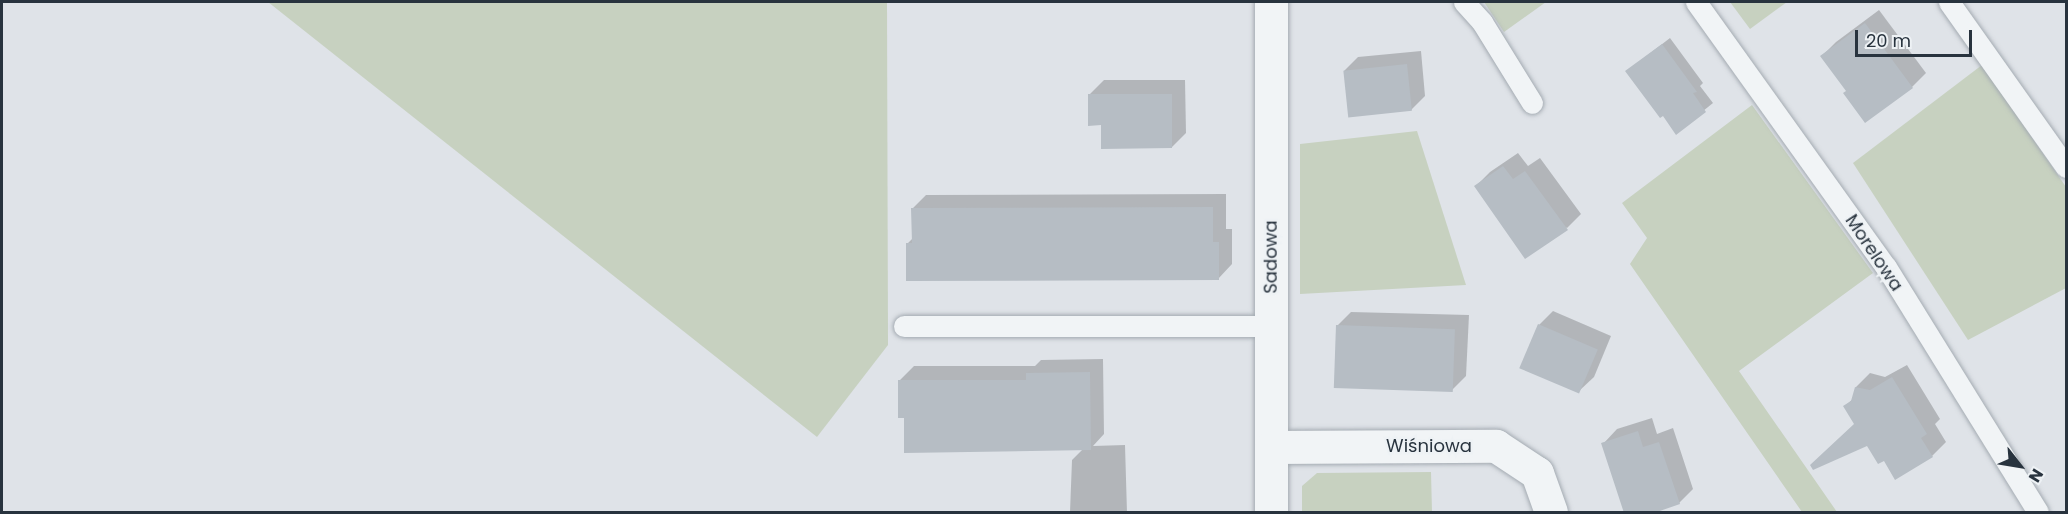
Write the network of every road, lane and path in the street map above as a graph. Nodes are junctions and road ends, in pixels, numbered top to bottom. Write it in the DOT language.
graph roads {
  1 [pos="1271,2"];
  2 [pos="1464,2"];
  3 [pos="1696,2"];
  4 [pos="1950,2"];
  5 [pos="1532,103"];
  6 [pos="2067,167"];
  7 [pos="904,326"];
  8 [pos="1271,326"];
  9 [pos="1271,447"];
  10 [pos="1271,513"];
  11 [pos="1551,513"];
  12 [pos="2038,513"];
  1 -- 8 [label="street, Sadowa"];
  2 -- 5 [label="lane"];
  3 -- 12 [label="lane, Morelowa"];
  4 -- 6 [label="lane"];
  7 -- 8 [label="lane"];
  8 -- 9 [label="street, Sadowa"];
  9 -- 10 [label="street, Sadowa"];
  9 -- 11 [label="street, Wiśniowa"];
}
